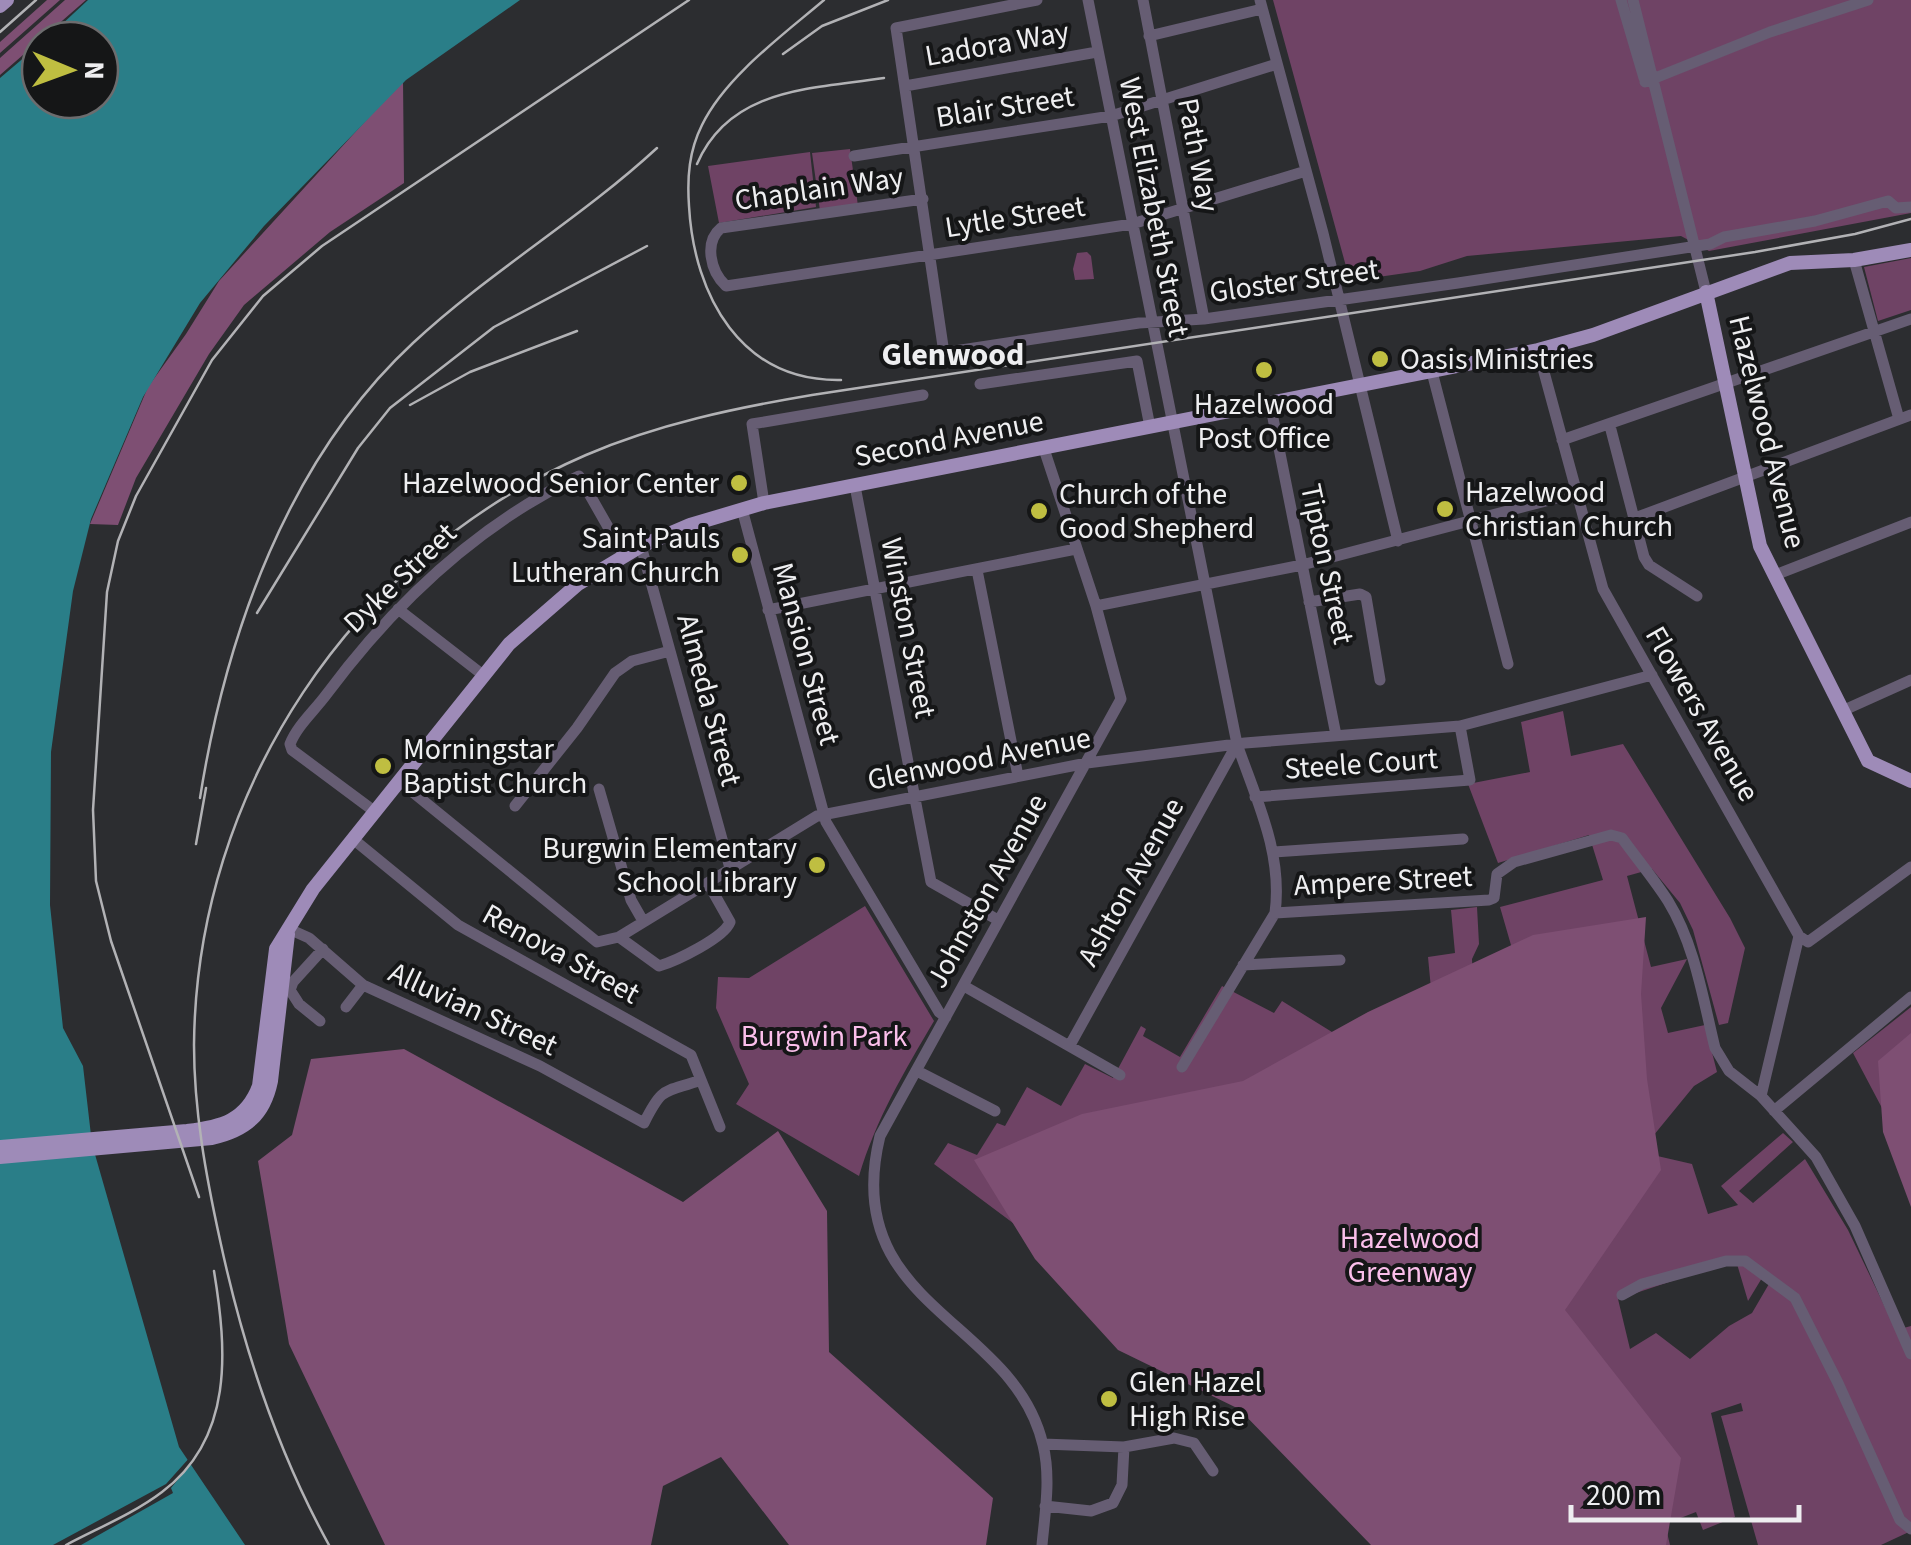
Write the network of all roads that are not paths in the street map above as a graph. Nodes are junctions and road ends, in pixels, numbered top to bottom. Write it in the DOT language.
graph roads {
  1 [pos="7,0"];
  2 [pos="1037,0"];
  3 [pos="1088,0"];
  4 [pos="1143,0"];
  5 [pos="1621,0"];
  6 [pos="1634,0"];
  7 [pos="1868,0"];
  8 [pos="1261,4"];
  9 [pos="0,6"];
  10 [pos="1149,36"];
  11 [pos="1097,52"];
  12 [pos="1277,64"];
  13 [pos="1648,80"];
  14 [pos="905,86"];
  15 [pos="1162,99"];
  16 [pos="1110,116"];
  17 [pos="915,146"];
  18 [pos="854,156"];
  19 [pos="1306,172"];
  20 [pos="923,199"];
  21 [pos="1911,207"];
  22 [pos="1184,209"];
  23 [pos="1132,224"];
  24 [pos="1693,247"];
  25 [pos="1911,250"];
  26 [pos="931,254"];
  27 [pos="1854,260"];
  28 [pos="726,286"];
  29 [pos="1706,292"];
  30 [pos="1339,300"];
  31 [pos="1204,319"];
  32 [pos="1911,319"];
  33 [pos="1874,332"];
  34 [pos="1538,350"];
  35 [pos="944,353"];
  36 [pos="902,359"];
  37 [pos="1432,372"];
  38 [pos="980,384"];
  39 [pos="1726,384"];
  40 [pos="1360,386"];
  41 [pos="923,395"];
  42 [pos="1270,403"];
  43 [pos="1905,417"];
  44 [pos="1172,424"];
  45 [pos="1610,426"];
  46 [pos="1150,427"];
  47 [pos="1562,440"];
  48 [pos="1044,448"];
  49 [pos="1745,476"];
  50 [pos="854,486"];
  51 [pos="1576,494"];
  52 [pos="764,504"];
  53 [pos="742,508"];
  54 [pos="1635,518"];
  55 [pos="1470,521"];
  56 [pos="1911,522"];
  57 [pos="1398,541"];
  58 [pos="641,546"];
  59 [pos="1076,549"];
  60 [pos="624,556"];
  61 [pos="1302,565"];
  62 [pos="976,570"];
  63 [pos="1775,574"];
  64 [pos="1205,584"];
  65 [pos="874,589"];
  66 [pos="1697,596"];
  67 [pos="1308,602"];
  68 [pos="1096,606"];
  69 [pos="398,609"];
  70 [pos="768,610"];
  71 [pos="670,651"];
  72 [pos="1508,664"];
  73 [pos="483,675"];
  74 [pos="1652,675"];
  75 [pos="1380,680"];
  76 [pos="1911,680"];
  77 [pos="1842,711"];
  78 [pos="1460,726"];
  79 [pos="1336,735"];
  80 [pos="1237,744"];
  81 [pos="1087,763"];
  82 [pos="1018,776"];
  83 [pos="399,781"];
  84 [pos="1911,781"];
  85 [pos="599,789"];
  86 [pos="915,796"];
  87 [pos="1255,797"];
  88 [pos="515,806"];
  89 [pos="374,811"];
  90 [pos="823,815"];
  91 [pos="353,839"];
  92 [pos="1463,839"];
  93 [pos="1274,852"];
  94 [pos="1911,867"];
  95 [pos="730,868"];
  96 [pos="708,883"];
  97 [pos="1274,913"];
  98 [pos="998,920"];
  99 [pos="642,921"];
  100 [pos="289,928"];
  101 [pos="619,936"];
  102 [pos="1799,936"];
  103 [pos="322,950"];
  104 [pos="1340,960"];
  105 [pos="1243,964"];
  106 [pos="363,985"];
  107 [pos="964,986"];
  108 [pos="1911,997"];
  109 [pos="346,1007"];
  110 [pos="946,1016"];
  111 [pos="320,1021"];
  112 [pos="1070,1045"];
  113 [pos="1182,1067"];
  114 [pos="917,1071"];
  115 [pos="1120,1075"];
  116 [pos="702,1080"];
  117 [pos="1760,1096"];
  118 [pos="995,1111"];
  119 [pos="1774,1111"];
  120 [pos="720,1127"];
  121 [pos="229,1129"];
  122 [pos="0,1146"];
  123 [pos="0,1156"];
  124 [pos="1622,1295"];
  125 [pos="1911,1354"];
  126 [pos="1043,1444"];
  127 [pos="1124,1447"];
  128 [pos="1213,1471"];
  129 [pos="1045,1506"];
  130 [pos="1911,1528"];
  131 [pos="1042,1545"];
  1 -- 9 [label="main road"];
  2 -- 14 [label="street"];
  3 -- 11 [label="street, West Elizabeth Street"];
  4 -- 10 [label="street, Path Way"];
  5 -- 13 [label="street, Hazelwood Avenue"];
  6 -- 13 [label="street, Hazelwood Avenue"];
  7 -- 13 [label="street"];
  8 -- 10 [label="street"];
  8 -- 12 [label="street"];
  10 -- 15 [label="street, Path Way"];
  11 -- 14 [label="street, Ladora Way"];
  11 -- 16 [label="street, West Elizabeth Street"];
  12 -- 15 [label="street, Blair Street"];
  12 -- 19 [label="street"];
  13 -- 24 [label="street, Hazelwood Avenue"];
  14 -- 17 [label="street"];
  15 -- 16 [label="street, Blair Street"];
  15 -- 22 [label="street, Path Way"];
  16 -- 17 [label="street, Blair Street"];
  16 -- 23 [label="street, West Elizabeth Street"];
  17 -- 18 [label="street, Blair Street"];
  17 -- 20 [label="street"];
  19 -- 22 [label="street, Lytle Street"];
  19 -- 30 [label="street"];
  20 -- 26 [label="street"];
  20 -- 28 [label="street, Chaplain Way"];
  21 -- 24 [label="street"];
  22 -- 23 [label="street, Lytle Street"];
  22 -- 31 [label="street, Path Way"];
  23 -- 26 [label="street, Lytle Street"];
  23 -- 44 [label="street, West Elizabeth Street"];
  24 -- 29 [label="street, Hazelwood Avenue"];
  24 -- 30 [label="street, Gloster Street"];
  25 -- 27 [label="main road, Second Avenue"];
  26 -- 28 [label="street, Lytle Street"];
  26 -- 35 [label="street"];
  27 -- 29 [label="main road, Second Avenue"];
  27 -- 33 [label="street"];
  29 -- 34 [label="main road, Second Avenue"];
  29 -- 39 [label="main road, Hazelwood Avenue"];
  30 -- 31 [label="street, Gloster Street"];
  30 -- 40 [label="street"];
  31 -- 35 [label="street, Gloster Street"];
  32 -- 33 [label="street"];
  33 -- 39 [label="street"];
  33 -- 43 [label="street"];
  34 -- 37 [label="main road, Second Avenue"];
  34 -- 47 [label="street, Flowers Avenue"];
  35 -- 36 [label="street, Gloster Street"];
  37 -- 40 [label="main road, Second Avenue"];
  37 -- 55 [label="street"];
  38 -- 46 [label="street"];
  39 -- 45 [label="street"];
  39 -- 49 [label="main road, Hazelwood Avenue"];
  40 -- 42 [label="main road, Second Avenue"];
  40 -- 57 [label="street"];
  41 -- 52 [label="street"];
  42 -- 44 [label="main road, Second Avenue"];
  42 -- 61 [label="street, Tipton Street"];
  43 -- 49 [label="street"];
  44 -- 46 [label="main road, Second Avenue"];
  44 -- 64 [label="street, West Elizabeth Street"];
  45 -- 47 [label="street"];
  45 -- 54 [label="street"];
  46 -- 48 [label="main road, Second Avenue"];
  47 -- 51 [label="street, Flowers Avenue"];
  48 -- 50 [label="main road, Second Avenue"];
  48 -- 59 [label="street, Johnston Avenue"];
  49 -- 54 [label="street"];
  49 -- 63 [label="main road, Hazelwood Avenue"];
  50 -- 52 [label="main road, Second Avenue"];
  50 -- 65 [label="street, Winston Street"];
  51 -- 55 [label="street"];
  51 -- 74 [label="street, Flowers Avenue"];
  52 -- 53 [label="main road, Second Avenue"];
  53 -- 58 [label="main road, Second Avenue"];
  53 -- 70 [label="street, Mansion Street"];
  54 -- 66 [label="street"];
  55 -- 57 [label="street"];
  55 -- 72 [label="street"];
  56 -- 63 [label="street"];
  57 -- 61 [label="street"];
  58 -- 60 [label="main road, Second Avenue"];
  58 -- 71 [label="street, Almeda Street"];
  59 -- 62 [label="street"];
  59 -- 68 [label="street, Johnston Avenue"];
  60 -- 69 [label="street, Dyke Street"];
  60 -- 73 [label="main road, Second Avenue"];
  61 -- 64 [label="street"];
  61 -- 67 [label="street, Tipton Street"];
  62 -- 65 [label="street"];
  62 -- 82 [label="street"];
  63 -- 77 [label="main road, Hazelwood Avenue"];
  64 -- 68 [label="street"];
  64 -- 80 [label="street, West Elizabeth Street"];
  65 -- 70 [label="street"];
  65 -- 86 [label="street, Winston Street"];
  67 -- 75 [label="street"];
  67 -- 79 [label="street, Tipton Street"];
  68 -- 81 [label="street, Johnston Avenue"];
  69 -- 73 [label="street"];
  69 -- 89 [label="street, Dyke Street"];
  70 -- 90 [label="street, Mansion Street"];
  71 -- 88 [label="street"];
  71 -- 95 [label="street, Almeda Street"];
  73 -- 83 [label="main road, Second Avenue"];
  74 -- 78 [label="street, Glenwood Avenue"];
  74 -- 102 [label="street, Flowers Avenue"];
  76 -- 77 [label="street"];
  77 -- 84 [label="main road, Hazelwood Avenue"];
  78 -- 79 [label="street, Glenwood Avenue"];
  78 -- 87 [label="street, Steele Court"];
  79 -- 80 [label="street, Glenwood Avenue"];
  80 -- 81 [label="street, Glenwood Avenue"];
  80 -- 87 [label="street, West Elizabeth Street"];
  80 -- 112 [label="street, Ashton Avenue"];
  81 -- 82 [label="street, Glenwood Avenue"];
  81 -- 98 [label="street, Johnston Avenue"];
  82 -- 86 [label="street, Glenwood Avenue"];
  83 -- 89 [label="main road, Second Avenue"];
  83 -- 101 [label="street"];
  85 -- 99 [label="street"];
  86 -- 90 [label="street, Glenwood Avenue"];
  86 -- 98 [label="street, Winston Street"];
  87 -- 93 [label="street, West Elizabeth Street"];
  89 -- 91 [label="main road, Second Avenue"];
  90 -- 95 [label="street, Glenwood Avenue"];
  90 -- 110 [label="street, Mansion Street"];
  91 -- 100 [label="main road, Second Avenue"];
  91 -- 116 [label="street, Renova Street"];
  92 -- 93 [label="street"];
  93 -- 97 [label="street, West Elizabeth Street"];
  94 -- 102 [label="street"];
  95 -- 96 [label="street, Glenwood Avenue"];
  96 -- 99 [label="street, Glenwood Avenue"];
  96 -- 101 [label="street"];
  97 -- 105 [label="street"];
  97 -- 117 [label="street, Ampere Street"];
  98 -- 107 [label="street, Johnston Avenue"];
  99 -- 101 [label="street, Glenwood Avenue"];
  100 -- 103 [label="street, Alluvian Street"];
  100 -- 121 [label="main road, Second Avenue"];
  102 -- 117 [label="street"];
  103 -- 106 [label="street, Alluvian Street"];
  103 -- 111 [label="street"];
  104 -- 105 [label="street"];
  105 -- 113 [label="street"];
  106 -- 109 [label="street"];
  106 -- 116 [label="street, Alluvian Street"];
  107 -- 110 [label="street, Johnston Avenue"];
  107 -- 112 [label="street"];
  108 -- 119 [label="street"];
  110 -- 114 [label="street, Johnston Avenue"];
  112 -- 115 [label="street"];
  114 -- 118 [label="street"];
  114 -- 126 [label="street, Johnston Avenue"];
  116 -- 120 [label="street, Renova Street"];
  117 -- 119 [label="street"];
  119 -- 125 [label="street"];
  121 -- 122 [label="main road"];
  121 -- 123 [label="main road"];
  124 -- 130 [label="street"];
  126 -- 127 [label="street"];
  126 -- 129 [label="street, Johnston Avenue"];
  127 -- 128 [label="street"];
  127 -- 129 [label="street"];
  129 -- 131 [label="street, Johnston Avenue"];
}
